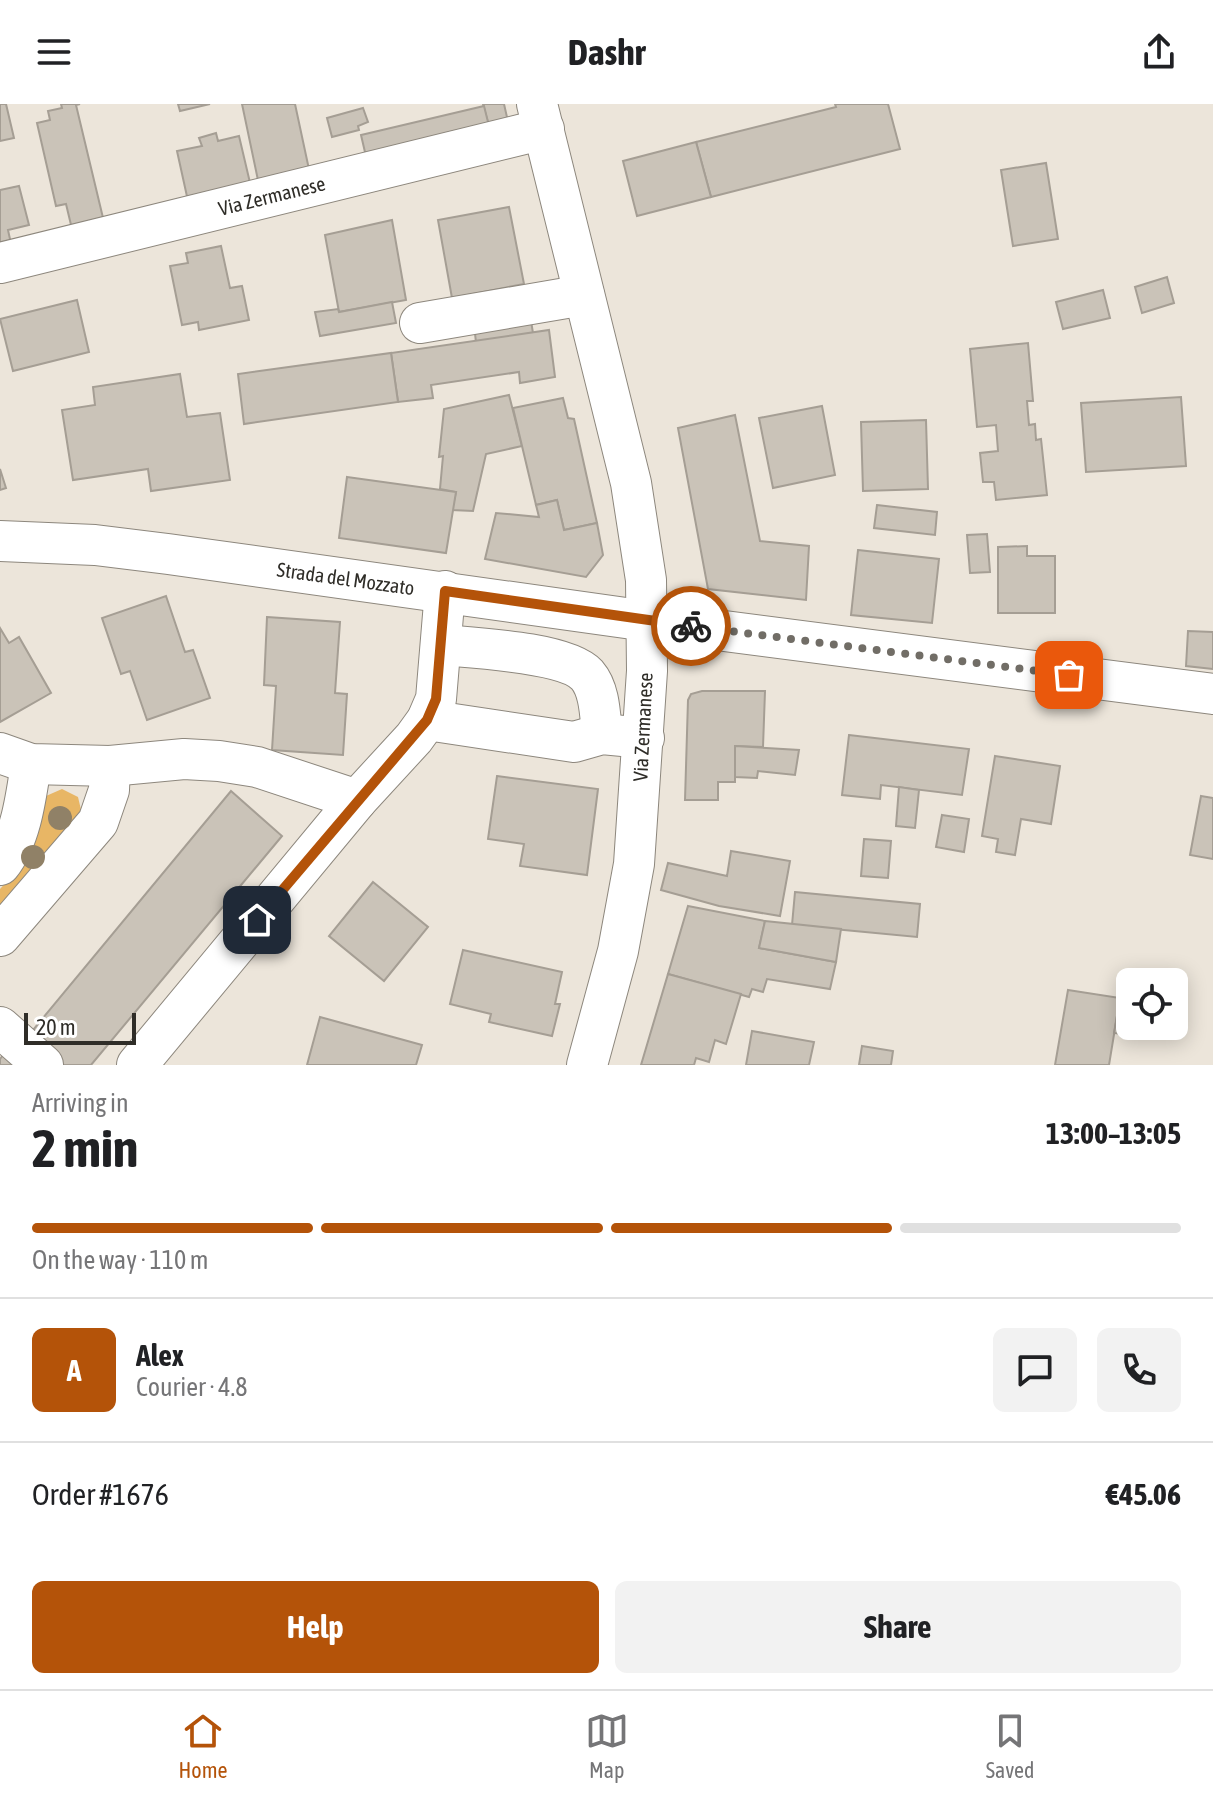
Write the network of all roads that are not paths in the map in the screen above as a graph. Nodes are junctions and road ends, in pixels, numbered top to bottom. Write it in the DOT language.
graph roads {
  1 [pos="540,117"];
  2 [pos="0,263"];
  3 [pos="584,295"];
  4 [pos="420,323"];
  5 [pos="0,541"];
  6 [pos="445,591"];
  7 [pos="647,621"];
  8 [pos="442,645"];
  9 [pos="1213,694"];
  10 [pos="427,720"];
  11 [pos="602,734"];
  12 [pos="644,738"];
  13 [pos="15,759"];
  14 [pos="110,766"];
  15 [pos="357,800"];
  16 [pos="0,865"];
  17 [pos="0,936"];
  18 [pos="0,1027"];
  19 [pos="43,1065"];
  20 [pos="137,1065"];
  21 [pos="587,1065"];
  1 -- 2 [label="street, Via Zermanese"];
  1 -- 3 [label="street, Via Zermanese"];
  3 -- 4 [label="street"];
  3 -- 7 [label="street, Via Zermanese"];
  5 -- 6 [label="street, Strada del Mozzato"];
  6 -- 7 [label="street, Strada del Mozzato"];
  6 -- 8 [label="street"];
  7 -- 9 [label="street, Strada del Mozzato"];
  7 -- 12 [label="street, Via Zermanese"];
  8 -- 10 [label="street"];
  8 -- 11 [label="street"];
  10 -- 11 [label="street"];
  10 -- 15 [label="street"];
  11 -- 12 [label="street"];
  12 -- 21 [label="street, Via Zermanese"];
  13 -- 14 [label="street"];
  13 -- 16 [label="street"];
  14 -- 15 [label="street"];
  14 -- 17 [label="street"];
  15 -- 20 [label="street"];
  18 -- 19 [label="street"];
}
